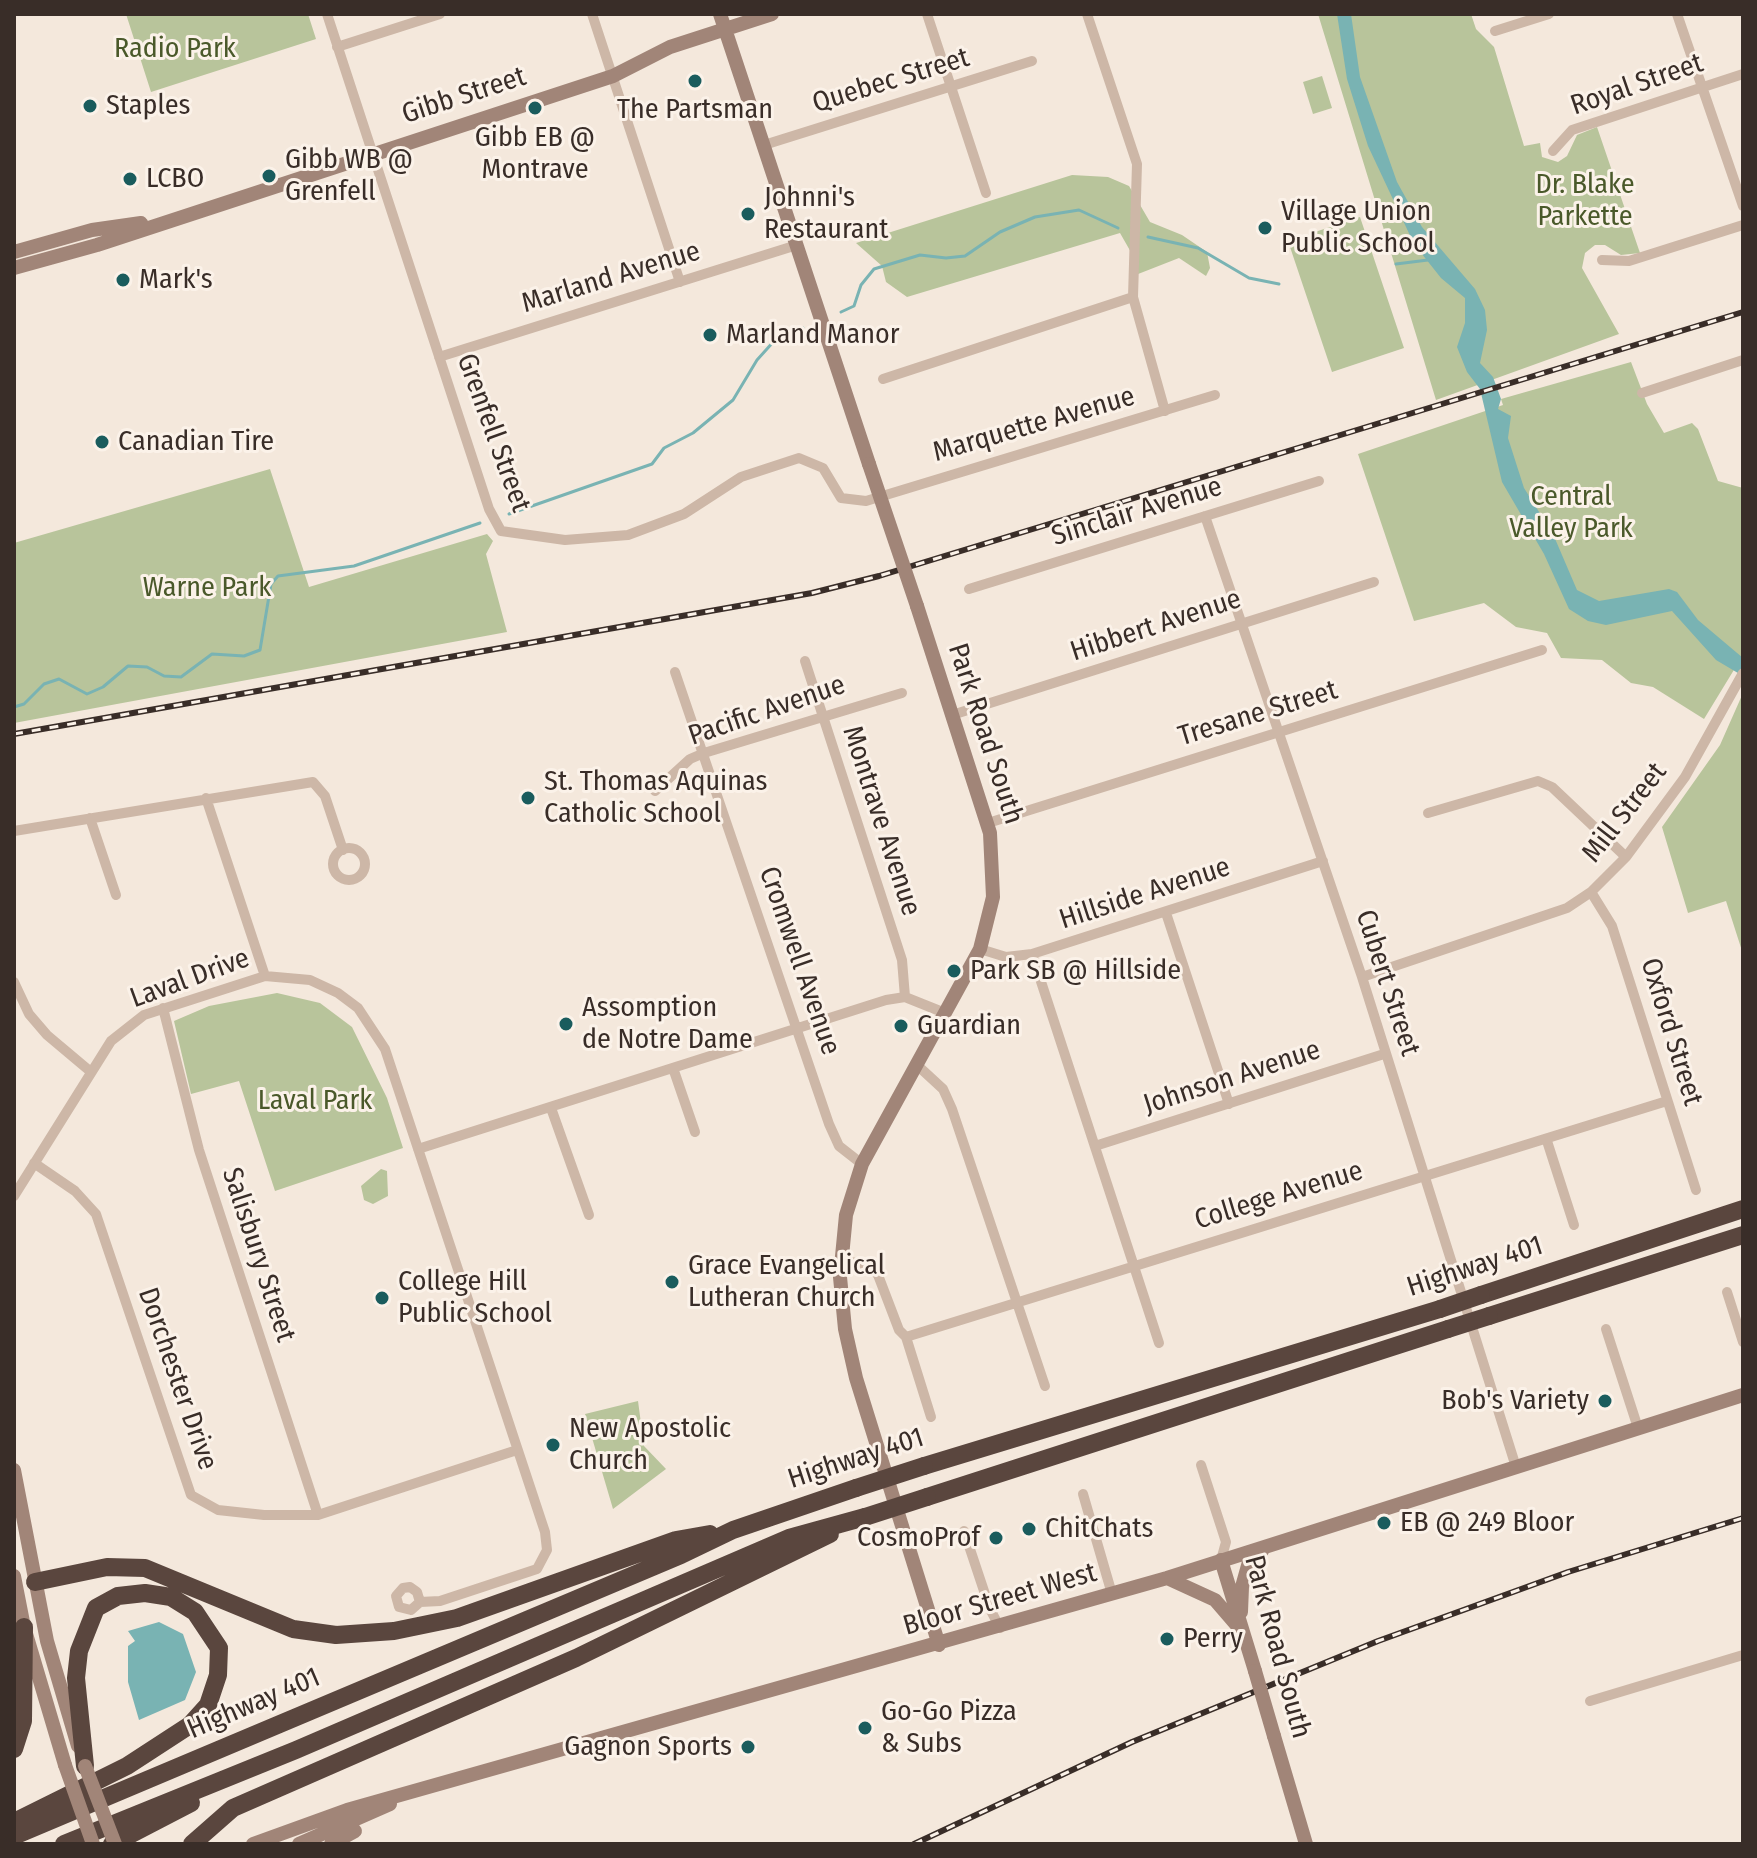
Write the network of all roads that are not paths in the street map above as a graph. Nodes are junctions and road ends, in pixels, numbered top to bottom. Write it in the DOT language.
graph roads {
  1 [pos="327,14"];
  2 [pos="440,14"];
  3 [pos="592,14"];
  4 [pos="772,14"];
  5 [pos="927,14"];
  6 [pos="1087,14"];
  7 [pos="1549,14"];
  8 [pos="1677,14"];
  9 [pos="723,21"];
  10 [pos="1495,31"];
  11 [pos="337,47"];
  12 [pos="1032,61"];
  13 [pos="1743,74"];
  14 [pos="613,76"];
  15 [pos="952,87"];
  16 [pos="1701,87"];
  17 [pos="764,145"];
  18 [pos="1553,151"];
  19 [pos="372,154"];
  20 [pos="986,193"];
  21 [pos="1743,206"];
  22 [pos="169,219"];
  23 [pos="1743,225"];
  24 [pos="797,245"];
  25 [pos="14,252"];
  26 [pos="1602,260"];
  27 [pos="14,268"];
  28 [pos="680,282"];
  29 [pos="1133,297"];
  30 [pos="439,357"];
  31 [pos="1743,360"];
  32 [pos="883,379"];
  33 [pos="1642,393"];
  34 [pos="1215,395"];
  35 [pos="1165,411"];
  36 [pos="1319,481"];
  37 [pos="866,501"];
  38 [pos="1205,516"];
  39 [pos="1374,582"];
  40 [pos="969,589"];
  41 [pos="1241,624"];
  42 [pos="1542,650"];
  43 [pos="805,661"];
  44 [pos="675,672"];
  45 [pos="1743,673"];
  46 [pos="902,693"];
  47 [pos="952,715"];
  48 [pos="821,716"];
  49 [pos="1278,734"];
  50 [pos="704,753"];
  51 [pos="655,791"];
  52 [pos="206,798"];
  53 [pos="1428,813"];
  54 [pos="90,818"];
  55 [pos="988,823"];
  56 [pos="14,831"];
  57 [pos="343,850"];
  58 [pos="1626,857"];
  59 [pos="1323,861"];
  60 [pos="1591,892"];
  61 [pos="116,895"];
  62 [pos="1166,913"];
  63 [pos="980,949"];
  64 [pos="1032,954"];
  65 [pos="265,976"];
  66 [pos="1362,977"];
  67 [pos="14,982"];
  68 [pos="905,997"];
  69 [pos="163,1008"];
  70 [pos="945,1013"];
  71 [pos="796,1028"];
  72 [pos="1384,1054"];
  73 [pos="917,1065"];
  74 [pos="673,1068"];
  75 [pos="91,1072"];
  76 [pos="1667,1101"];
  77 [pos="1229,1104"];
  78 [pos="551,1108"];
  79 [pos="695,1132"];
  80 [pos="1547,1141"];
  81 [pos="1095,1146"];
  82 [pos="418,1149"];
  83 [pos="34,1163"];
  84 [pos="862,1164"];
  85 [pos="1426,1177"];
  86 [pos="1696,1190"];
  87 [pos="14,1196"];
  88 [pos="1743,1209"];
  89 [pos="589,1215"];
  90 [pos="1574,1225"];
  91 [pos="1743,1235"];
  92 [pos="840,1261"];
  93 [pos="1135,1269"];
  94 [pos="1727,1292"];
  95 [pos="1019,1305"];
  96 [pos="1606,1329"];
  97 [pos="906,1337"];
  98 [pos="1743,1342"];
  99 [pos="1159,1343"];
  100 [pos="1045,1386"];
  101 [pos="1743,1395"];
  102 [pos="931,1417"];
  103 [pos="1638,1428"];
  104 [pos="517,1450"];
  105 [pos="1201,1465"];
  106 [pos="1516,1467"];
  107 [pos="14,1470"];
  108 [pos="1083,1494"];
  109 [pos="318,1515"];
  110 [pos="865,1517"];
  111 [pos="733,1530"];
  112 [pos="964,1531"];
  113 [pos="1272,1545"];
  114 [pos="1221,1560"];
  115 [pos="1167,1578"];
  116 [pos="35,1582"];
  117 [pos="15,1589"];
  118 [pos="1112,1594"];
  119 [pos="420,1602"];
  120 [pos="24,1627"];
  121 [pos="1000,1628"];
  122 [pos="1243,1632"];
  123 [pos="939,1645"];
  124 [pos="1743,1655"];
  125 [pos="1590,1701"];
  126 [pos="14,1749"];
  127 [pos="296,1750"];
  128 [pos="85,1766"];
  129 [pos="411,1794"];
  130 [pos="14,1822"];
  131 [pos="289,1835"];
  132 [pos="14,1836"];
  133 [pos="64,1844"];
  134 [pos="93,1844"];
  135 [pos="114,1844"];
  136 [pos="192,1844"];
  137 [pos="253,1844"];
  138 [pos="299,1844"];
  139 [pos="331,1844"];
  140 [pos="1306,1844"];
  1 -- 11 [label="street, Grenfell Street"];
  2 -- 11 [label="street"];
  3 -- 14 [label="street"];
  4 -- 9 [label="main road, Gibb Street"];
  5 -- 15 [label="street"];
  6 -- 29 [label="street"];
  7 -- 10 [label="street"];
  8 -- 16 [label="street"];
  9 -- 14 [label="main road, Gibb Street"];
  9 -- 17 [label="main road, Park Road South"];
  11 -- 19 [label="street, Grenfell Street"];
  12 -- 15 [label="street, Quebec Street"];
  13 -- 16 [label="street, Royal Street"];
  14 -- 19 [label="main road, Gibb Street"];
  14 -- 28 [label="street"];
  15 -- 17 [label="street, Quebec Street"];
  15 -- 20 [label="street"];
  16 -- 18 [label="street, Royal Street"];
  16 -- 21 [label="street"];
  17 -- 24 [label="main road, Park Road South"];
  19 -- 22 [label="main road, Gibb Street"];
  19 -- 30 [label="street, Grenfell Street"];
  22 -- 25 [label="main road, Gibb Street"];
  22 -- 27 [label="main road, Gibb Street"];
  23 -- 26 [label="street"];
  24 -- 28 [label="street, Marland Avenue"];
  24 -- 47 [label="main road, Park Road South, bridge"];
  28 -- 30 [label="street, Marland Avenue"];
  29 -- 32 [label="street"];
  29 -- 35 [label="street"];
  30 -- 37 [label="street, Grenfell Street"];
  31 -- 33 [label="street"];
  34 -- 35 [label="street, Marquette Avenue"];
  35 -- 37 [label="street, Marquette Avenue"];
  36 -- 38 [label="street, Sinclair Avenue"];
  38 -- 40 [label="street, Sinclair Avenue"];
  38 -- 41 [label="street, Cubert Street"];
  39 -- 41 [label="street, Hibbert Avenue"];
  41 -- 47 [label="street, Hibbert Avenue"];
  41 -- 49 [label="street, Cubert Street"];
  42 -- 49 [label="street, Tresane Street"];
  43 -- 48 [label="street, Montrave Avenue"];
  44 -- 50 [label="street, Cromwell Avenue"];
  45 -- 58 [label="street, Mill Street"];
  46 -- 48 [label="street, Pacific Avenue"];
  47 -- 55 [label="main road, Park Road South"];
  48 -- 50 [label="street, Pacific Avenue"];
  48 -- 68 [label="street, Montrave Avenue"];
  49 -- 55 [label="street, Tresane Street"];
  49 -- 59 [label="street, Cubert Street"];
  50 -- 51 [label="street, Pacific Avenue"];
  50 -- 71 [label="street, Cromwell Avenue"];
  52 -- 54 [label="street"];
  52 -- 57 [label="street"];
  52 -- 65 [label="street"];
  53 -- 58 [label="street"];
  54 -- 56 [label="street"];
  54 -- 61 [label="street"];
  55 -- 63 [label="main road, Park Road South"];
  58 -- 60 [label="street, Mill Street"];
  59 -- 62 [label="street, Hillside Avenue"];
  59 -- 66 [label="street, Cubert Street"];
  60 -- 66 [label="street, Mill Street"];
  60 -- 76 [label="street, Oxford Street"];
  62 -- 64 [label="street, Hillside Avenue"];
  62 -- 77 [label="street"];
  63 -- 64 [label="street, Hillside Avenue"];
  63 -- 70 [label="main road, Park Road South"];
  64 -- 81 [label="street"];
  65 -- 69 [label="street, Laval Drive"];
  65 -- 82 [label="street, Laval Drive"];
  66 -- 72 [label="street, Cubert Street"];
  67 -- 75 [label="street"];
  68 -- 70 [label="street"];
  68 -- 71 [label="street"];
  69 -- 75 [label="street, Laval Drive"];
  69 -- 109 [label="street, Salisbury Street"];
  70 -- 73 [label="main road, Park Road South"];
  71 -- 74 [label="street"];
  71 -- 84 [label="street, Cromwell Avenue"];
  72 -- 77 [label="street, Johnson Avenue"];
  72 -- 85 [label="street, Cubert Street"];
  73 -- 84 [label="main road, Park Road South"];
  73 -- 95 [label="street"];
  74 -- 78 [label="street"];
  74 -- 79 [label="street"];
  75 -- 83 [label="street, Laval Drive"];
  76 -- 80 [label="street, College Avenue"];
  76 -- 86 [label="street, Oxford Street"];
  77 -- 81 [label="street, Johnson Avenue"];
  78 -- 82 [label="street"];
  78 -- 89 [label="street"];
  80 -- 85 [label="street, College Avenue"];
  80 -- 90 [label="street"];
  81 -- 93 [label="street"];
  82 -- 104 [label="street, Laval Drive"];
  83 -- 87 [label="street, Laval Drive"];
  83 -- 109 [label="street, Dorchester Drive"];
  84 -- 92 [label="main road, Park Road South"];
  85 -- 93 [label="street, College Avenue"];
  85 -- 106 [label="street, Cubert Street"];
  88 -- 111 [label="highway, Highway 401, bridge"];
  91 -- 110 [label="highway, Highway 401, bridge"];
  92 -- 97 [label="street"];
  92 -- 123 [label="main road, Park Road South"];
  93 -- 95 [label="street, College Avenue"];
  93 -- 99 [label="street"];
  94 -- 98 [label="street"];
  95 -- 97 [label="street, College Avenue"];
  95 -- 100 [label="street"];
  96 -- 103 [label="street"];
  97 -- 102 [label="street"];
  101 -- 103 [label="main road, Bloor Street West"];
  103 -- 106 [label="main road, Bloor Street West"];
  104 -- 109 [label="street, Dorchester Drive"];
  104 -- 119 [label="street, Laval Drive"];
  105 -- 114 [label="street, Park Road South"];
  106 -- 113 [label="main road, Bloor Street West"];
  107 -- 116 [label="main road"];
  108 -- 118 [label="street"];
  110 -- 127 [label="highway, Highway 401"];
  110 -- 136 [label="highway"];
  111 -- 116 [label="highway"];
  111 -- 132 [label="highway, Highway 401"];
  112 -- 121 [label="street"];
  113 -- 114 [label="main road, Bloor Street West"];
  113 -- 122 [label="main road"];
  114 -- 115 [label="main road, Bloor Street West"];
  114 -- 122 [label="main road, Park Road South"];
  115 -- 118 [label="main road, Bloor Street West"];
  115 -- 122 [label="main road"];
  116 -- 117 [label="main road"];
  116 -- 128 [label="main road"];
  117 -- 120 [label="main road"];
  118 -- 121 [label="main road, Bloor Street West"];
  120 -- 126 [label="highway"];
  120 -- 134 [label="main road, bridge"];
  121 -- 123 [label="main road, Bloor Street West"];
  122 -- 140 [label="main road, Park Road South, bridge"];
  123 -- 129 [label="main road, Bloor Street West"];
  124 -- 125 [label="street"];
  127 -- 133 [label="highway, Highway 401"];
  127 -- 135 [label="highway"];
  128 -- 130 [label="highway"];
  128 -- 135 [label="main road, bridge"];
  129 -- 131 [label="main road, Bloor Street West"];
  129 -- 138 [label="main road, Bloor Street West"];
  129 -- 139 [label="main road"];
  131 -- 137 [label="main road, Bloor Street West"];
  131 -- 138 [label="main road"];
}
